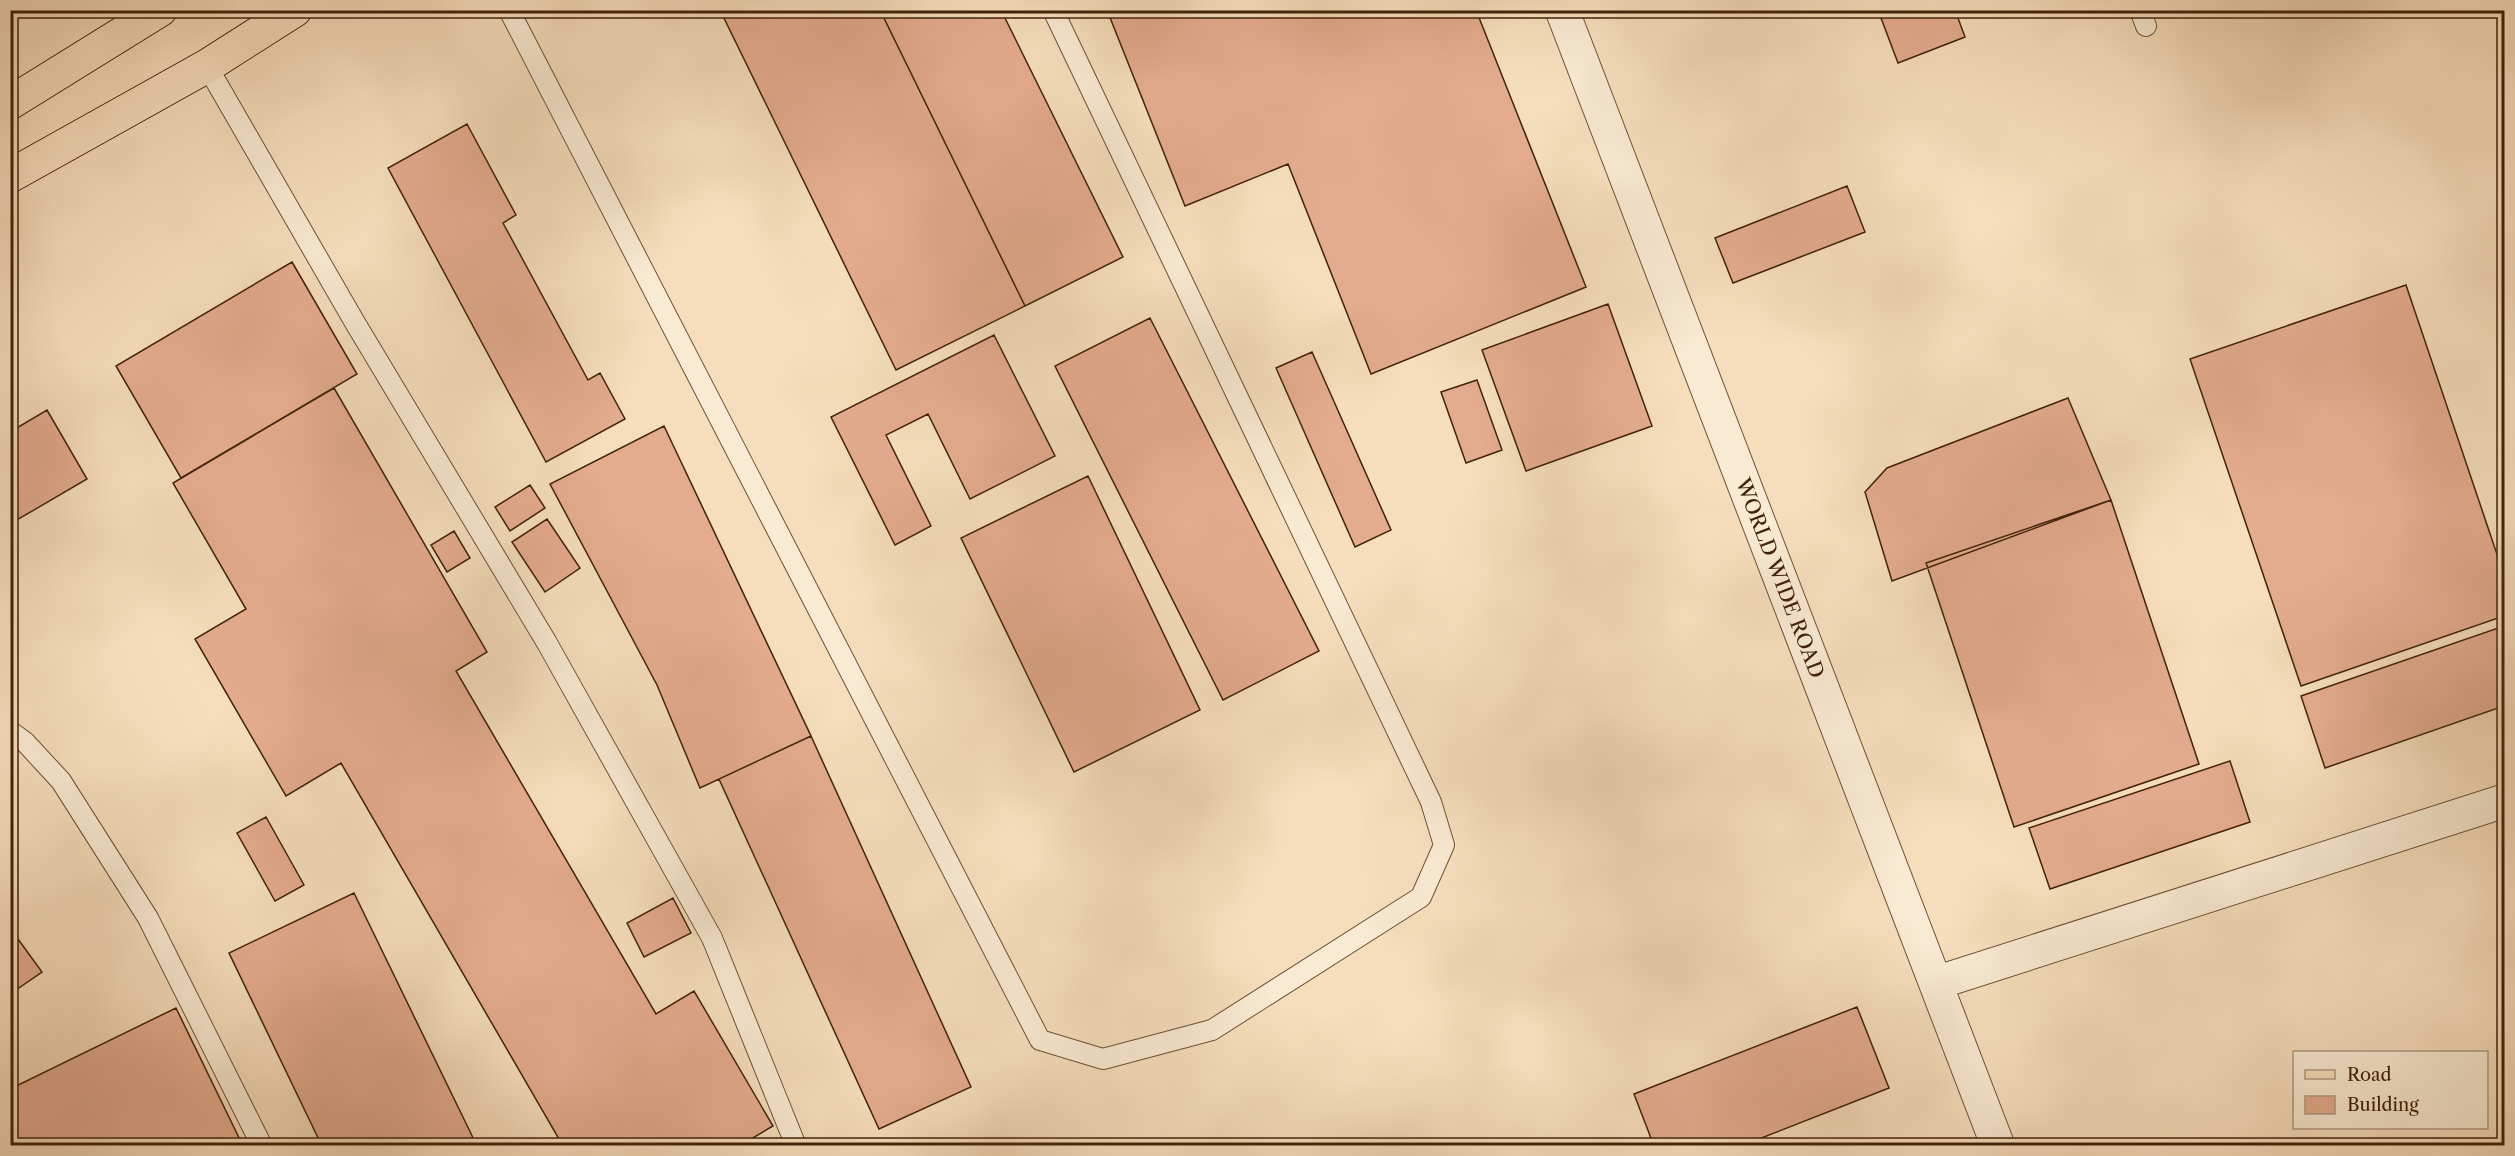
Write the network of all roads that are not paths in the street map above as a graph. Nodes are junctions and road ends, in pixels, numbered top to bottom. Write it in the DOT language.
graph roads {
  1 [pos="160,10"];
  2 [pos="295,10"];
  3 [pos="508,10"];
  4 [pos="1053,10"];
  5 [pos="1562,10"];
  6 [pos="207,66"];
  7 [pos="10,102"];
  8 [pos="10,176"];
  9 [pos="10,731"];
  10 [pos="2505,801"];
  11 [pos="1936,983"];
  12 [pos="262,1146"];
  13 [pos="796,1146"];
  14 [pos="1998,1146"];
  1 -- 7 [label="main road"];
  2 -- 6 [label="main road"];
  3 -- 4 [label="lane"];
  5 -- 11 [label="street, WORLD WIDE ROAD"];
  6 -- 8 [label="main road"];
  6 -- 13 [label="lane"];
  9 -- 12 [label="lane"];
  10 -- 11 [label="street"];
  11 -- 14 [label="street, WORLD WIDE ROAD"];
}
